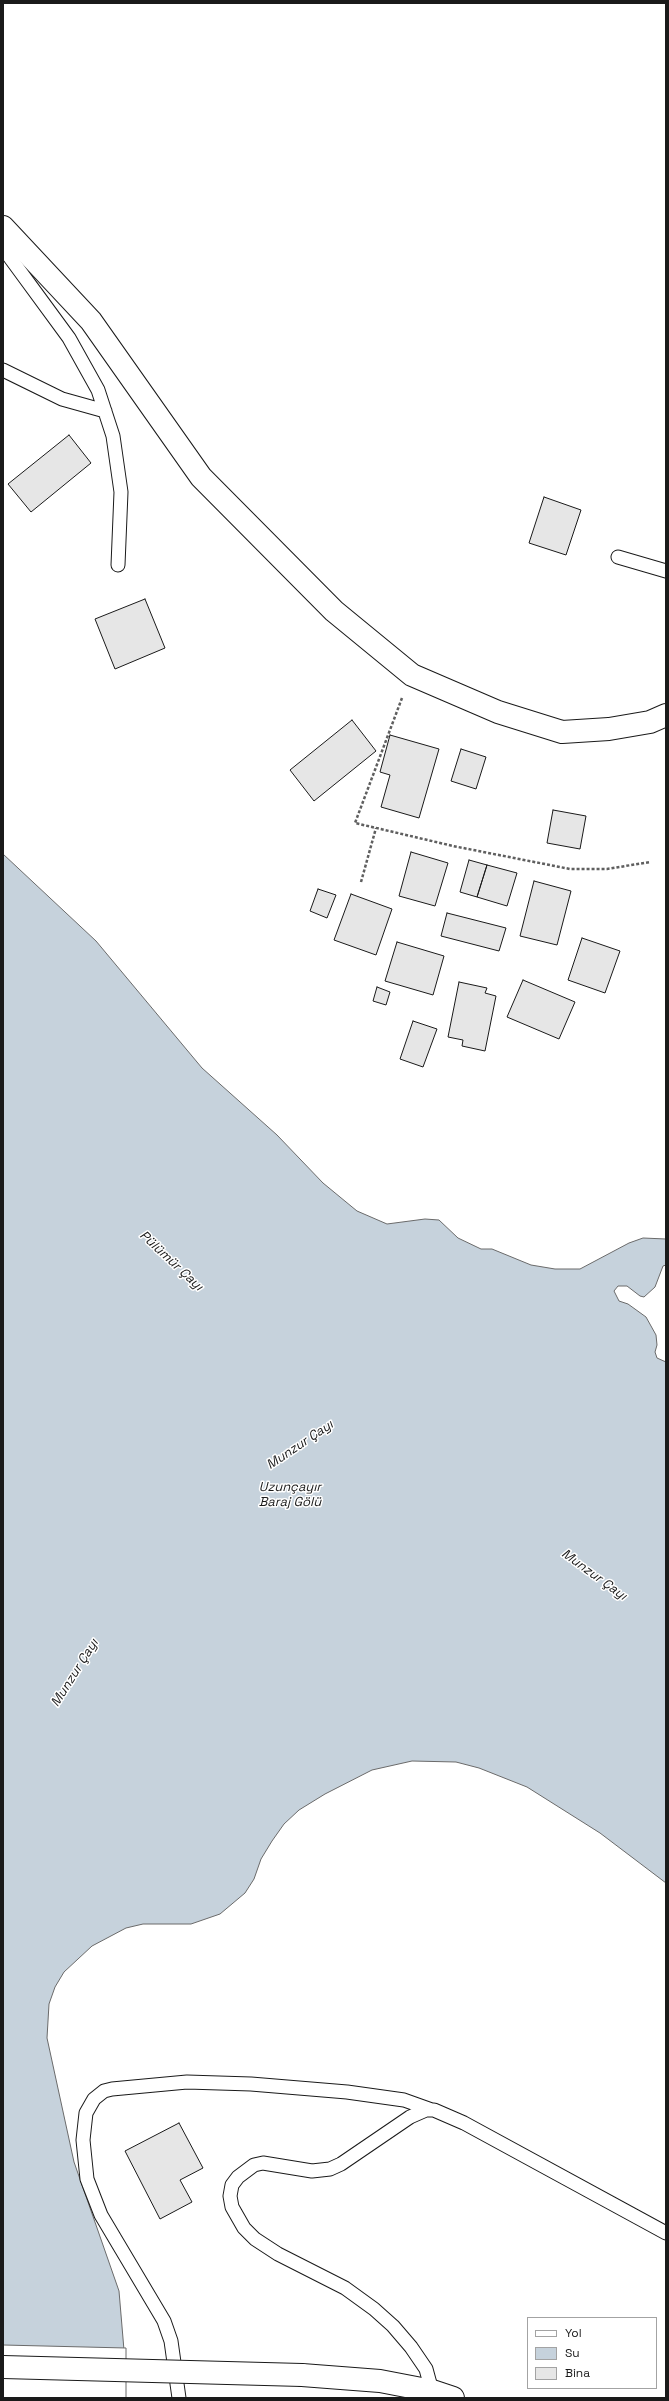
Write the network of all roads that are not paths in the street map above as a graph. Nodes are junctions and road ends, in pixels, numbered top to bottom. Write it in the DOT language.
graph roads {
  1 [pos="3,227"];
  2 [pos="3,248"];
  3 [pos="3,370"];
  4 [pos="105,411"];
  5 [pos="618,557"];
  6 [pos="118,565"];
  7 [pos="666,572"];
  8 [pos="666,716"];
  9 [pos="434,2110"];
  10 [pos="666,2233"];
  11 [pos="3,2367"];
  12 [pos="432,2391"];
  13 [pos="179,2398"];
  14 [pos="452,2398"];
  1 -- 8 [label="street"];
  2 -- 4 [label="lane"];
  3 -- 4 [label="lane"];
  4 -- 6 [label="lane"];
  5 -- 7 [label="lane"];
  9 -- 10 [label="lane"];
  9 -- 12 [label="lane"];
  9 -- 13 [label="lane"];
  11 -- 12 [label="street, bridge"];
  12 -- 14 [label="street"];
}
